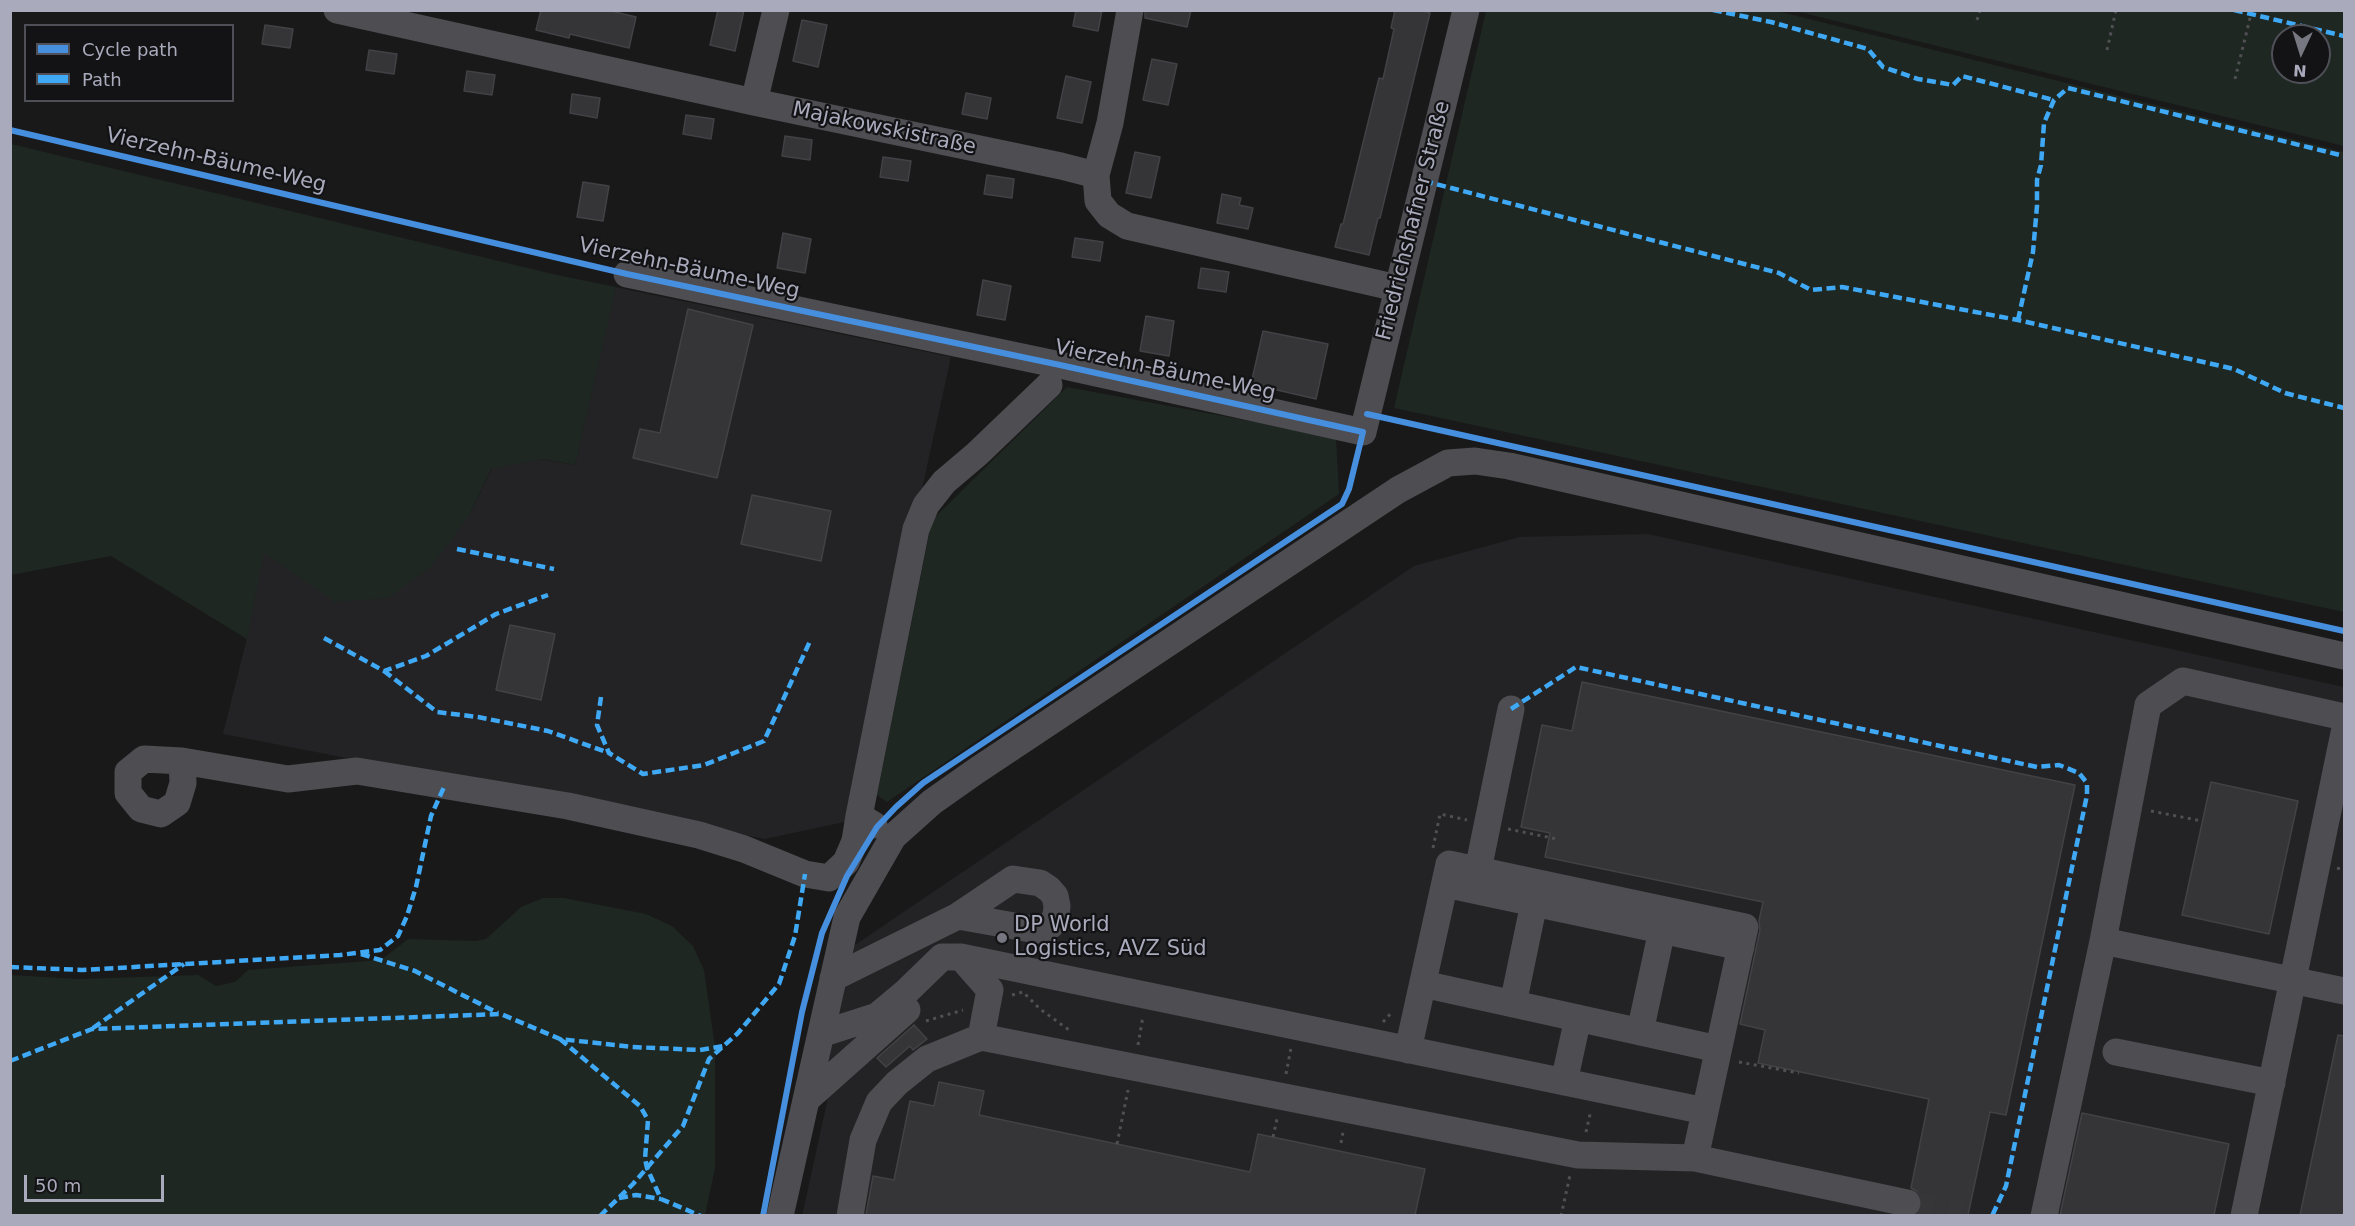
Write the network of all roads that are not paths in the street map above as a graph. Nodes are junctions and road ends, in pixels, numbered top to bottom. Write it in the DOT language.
graph roads {
  1 [pos="337,10"];
  2 [pos="776,10"];
  3 [pos="1130,10"];
  4 [pos="1466,10"];
  5 [pos="411,19"];
  6 [pos="754,102"];
  7 [pos="1096,175"];
  8 [pos="627,274"];
  9 [pos="1397,288"];
  10 [pos="1049,385"];
  11 [pos="1363,432"];
  12 [pos="2344,656"];
  13 [pos="1511,709"];
  14 [pos="2344,717"];
  15 [pos="2344,733"];
  16 [pos="182,761"];
  17 [pos="859,816"];
  18 [pos="893,837"];
  19 [pos="1478,870"];
  20 [pos="1445,884"];
  21 [pos="1534,903"];
  22 [pos="958,916"];
  23 [pos="1662,930"];
  24 [pos="2103,941"];
  25 [pos="1741,947"];
  26 [pos="961,957"];
  27 [pos="833,978"];
  28 [pos="2294,980"];
  29 [pos="1423,984"];
  30 [pos="2344,991"];
  31 [pos="1513,1004"];
  32 [pos="1578,1018"];
  33 [pos="1641,1032"];
  34 [pos="821,1034"];
  35 [pos="981,1037"];
  36 [pos="1719,1048"];
  37 [pos="1408,1050"];
  38 [pos="2116,1052"];
  39 [pos="1564,1082"];
  40 [pos="2272,1083"];
  41 [pos="807,1099"];
  42 [pos="1705,1111"];
  43 [pos="1695,1158"];
  44 [pos="1907,1203"];
  45 [pos="780,1215"];
  46 [pos="850,1215"];
  47 [pos="2044,1215"];
  48 [pos="2244,1215"];
  1 -- 5 [label="street, Majakowskistraße"];
  2 -- 6 [label="street"];
  3 -- 7 [label="street"];
  4 -- 9 [label="street, Friedrichshafner Straße"];
  5 -- 6 [label="street, Majakowskistraße"];
  6 -- 7 [label="street, Majakowskistraße"];
  7 -- 9 [label="street"];
  8 -- 11 [label="street, Vierzehn-Bäume-Weg"];
  9 -- 11 [label="street, Friedrichshafner Straße"];
  10 -- 17 [label="street"];
  12 -- 18 [label="street"];
  13 -- 19 [label="street"];
  14 -- 24 [label="street"];
  15 -- 28 [label="street"];
  16 -- 17 [label="street"];
  17 -- 18 [label="street"];
  18 -- 27 [label="street"];
  19 -- 20 [label="street"];
  19 -- 25 [label="street"];
  20 -- 21 [label="street"];
  20 -- 29 [label="street"];
  21 -- 23 [label="street"];
  21 -- 31 [label="street"];
  22 -- 27 [label="street"];
  23 -- 25 [label="street"];
  23 -- 33 [label="street"];
  24 -- 28 [label="street"];
  24 -- 47 [label="street"];
  25 -- 36 [label="street"];
  26 -- 34 [label="street"];
  26 -- 35 [label="street"];
  26 -- 37 [label="street"];
  26 -- 41 [label="street"];
  27 -- 34 [label="street"];
  28 -- 30 [label="street"];
  28 -- 40 [label="street"];
  29 -- 31 [label="street"];
  29 -- 37 [label="street"];
  31 -- 32 [label="street"];
  32 -- 33 [label="street"];
  32 -- 39 [label="street"];
  33 -- 36 [label="street"];
  34 -- 41 [label="street"];
  35 -- 43 [label="street"];
  35 -- 46 [label="street"];
  36 -- 42 [label="street"];
  37 -- 39 [label="street"];
  38 -- 40 [label="street"];
  39 -- 42 [label="street"];
  40 -- 48 [label="street"];
  41 -- 45 [label="street"];
  42 -- 43 [label="street"];
  43 -- 44 [label="street"];
}
